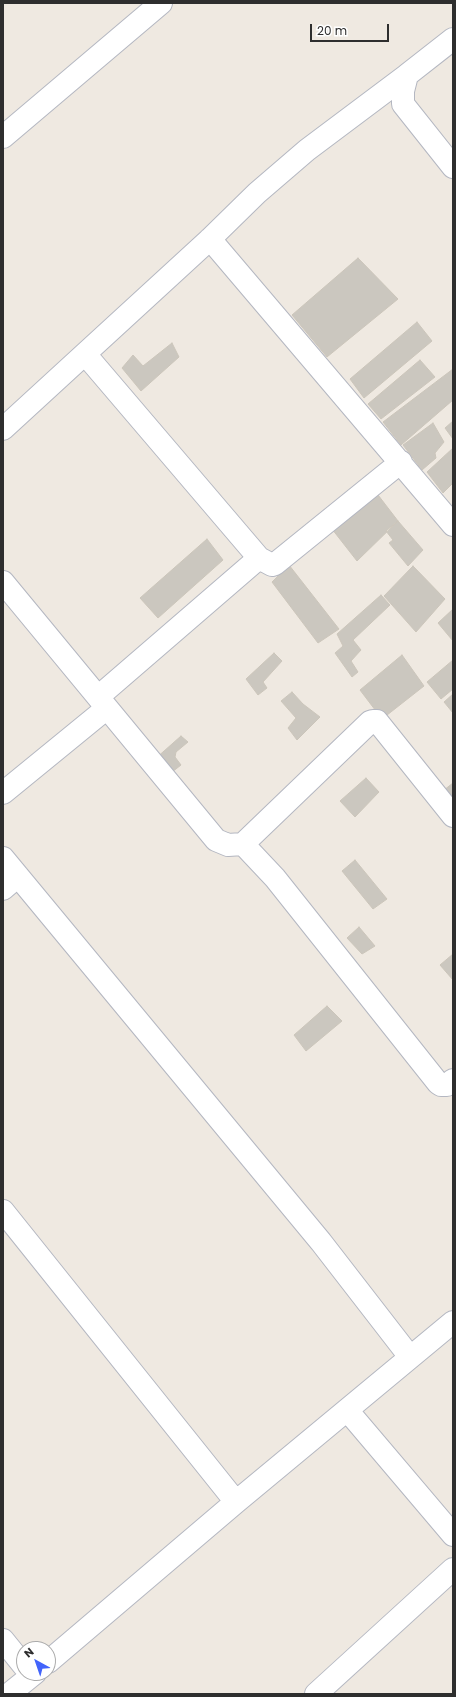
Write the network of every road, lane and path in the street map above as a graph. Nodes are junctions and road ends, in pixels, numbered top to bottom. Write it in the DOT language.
graph roads {
  1 [pos="161,3"];
  2 [pos="453,39"];
  3 [pos="407,75"];
  4 [pos="3,137"];
  5 [pos="453,167"];
  6 [pos="210,239"];
  7 [pos="85,354"];
  8 [pos="3,429"];
  9 [pos="401,462"];
  10 [pos="453,525"];
  11 [pos="260,558"];
  12 [pos="3,582"];
  13 [pos="103,702"];
  14 [pos="3,793"];
  15 [pos="453,816"];
  16 [pos="243,844"];
  17 [pos="3,858"];
  18 [pos="11,883"];
  19 [pos="453,1080"];
  20 [pos="3,1211"];
  21 [pos="453,1322"];
  22 [pos="410,1357"];
  23 [pos="347,1410"];
  24 [pos="236,1502"];
  25 [pos="453,1535"];
  26 [pos="453,1569"];
  27 [pos="3,1640"];
  28 [pos="56,1652"];
  29 [pos="16,1653"];
  30 [pos="23,1681"];
  31 [pos="9,1694"];
  32 [pos="316,1694"];
  1 -- 4 [label="street"];
  2 -- 3 [label="street"];
  3 -- 5 [label="street"];
  3 -- 6 [label="street"];
  6 -- 7 [label="street"];
  6 -- 9 [label="street"];
  7 -- 8 [label="street"];
  7 -- 11 [label="street"];
  9 -- 10 [label="street"];
  9 -- 11 [label="street"];
  11 -- 13 [label="street"];
  12 -- 13 [label="street"];
  13 -- 14 [label="street"];
  13 -- 16 [label="street"];
  15 -- 16 [label="street"];
  16 -- 19 [label="street"];
  17 -- 18 [label="street"];
  18 -- 22 [label="street"];
  20 -- 24 [label="street"];
  21 -- 22 [label="street"];
  22 -- 23 [label="street"];
  23 -- 24 [label="street"];
  23 -- 25 [label="street"];
  24 -- 28 [label="street"];
  26 -- 32 [label="street"];
  27 -- 29 [label="street"];
  30 -- 31 [label="street"];
}
